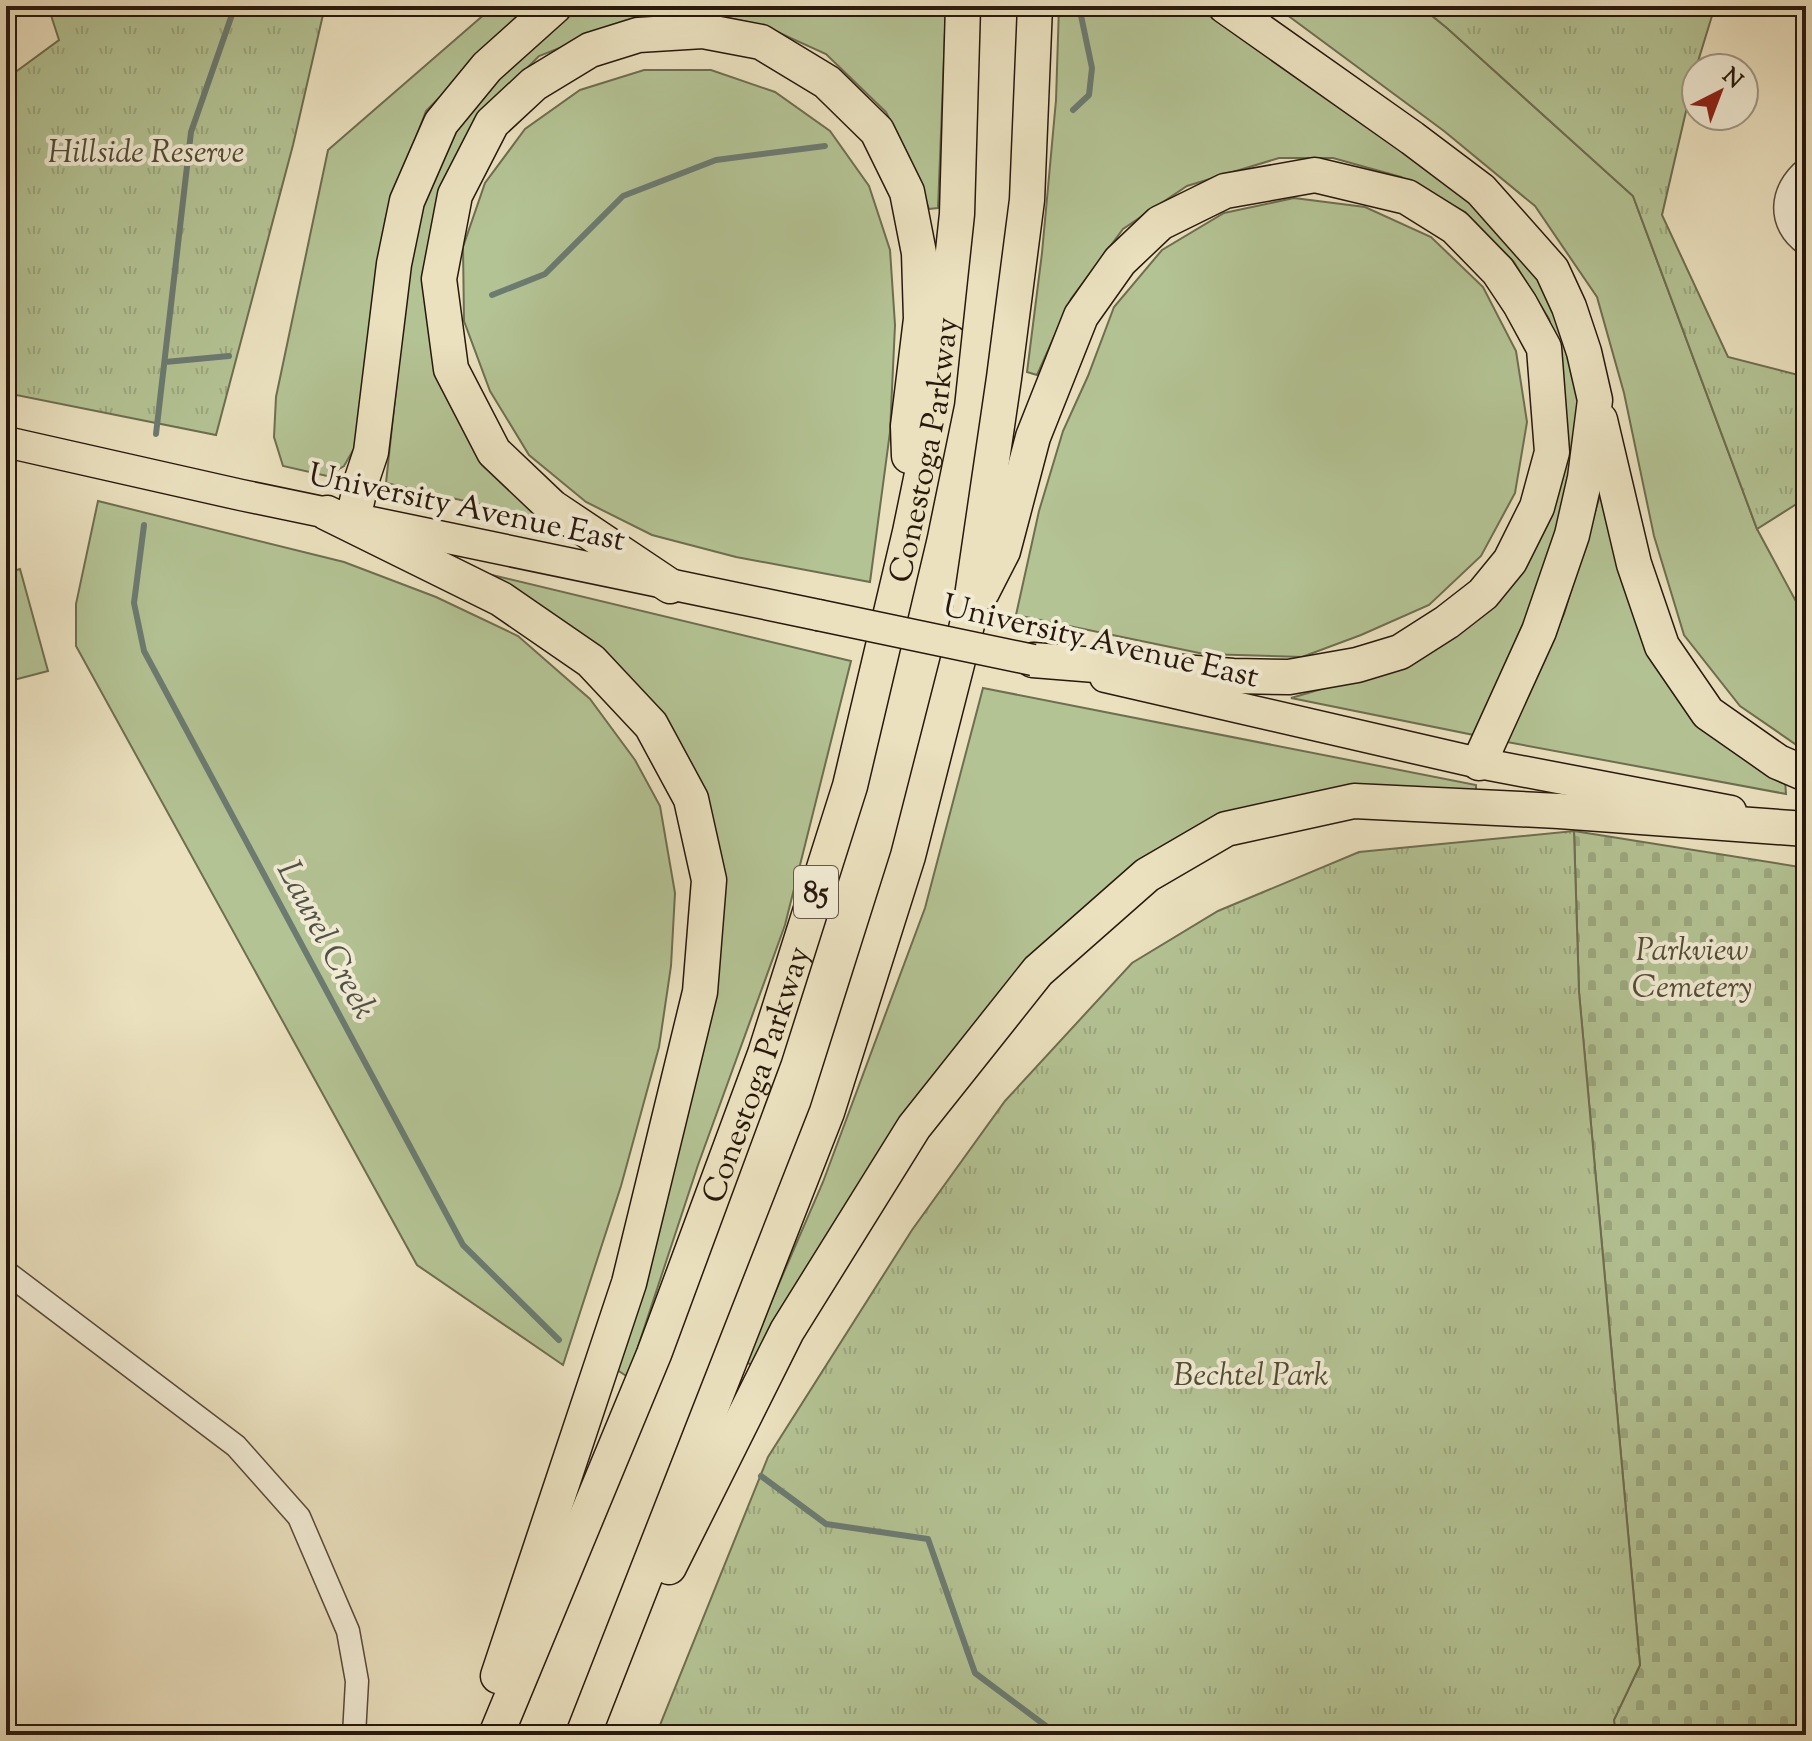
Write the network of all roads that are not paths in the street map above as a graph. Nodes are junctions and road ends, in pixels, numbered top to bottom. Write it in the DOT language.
graph roads {
  1 [pos="555,6"];
  2 [pos="963,6"];
  3 [pos="1035,6"];
  4 [pos="1225,6"];
  5 [pos="1806,169"];
  6 [pos="1806,244"];
  7 [pos="1595,400"];
  8 [pos="6,442"];
  9 [pos="340,516"];
  10 [pos="910,532"];
  11 [pos="670,586"];
  12 [pos="969,617"];
  13 [pos="1033,660"];
  14 [pos="1479,763"];
  15 [pos="1806,774"];
  16 [pos="1806,827"];
  17 [pos="6,1272"];
  18 [pos="354,1735"];
  19 [pos="480,1735"];
  20 [pos="496,1735"];
  21 [pos="583,1735"];
  1 -- 9 [label="highway"];
  2 -- 10 [label="highway, Conestoga Parkway / 85"];
  3 -- 12 [label="highway, Conestoga Parkway"];
  4 -- 7 [label="highway"];
  5 -- 6 [label="street"];
  7 -- 14 [label="highway"];
  7 -- 15 [label="highway"];
  8 -- 9 [label="main road, University Avenue East"];
  9 -- 11 [label="main road, University Avenue East"];
  9 -- 19 [label="highway"];
  10 -- 11 [label="highway"];
  10 -- 20 [label="highway, Conestoga Parkway / 85"];
  11 -- 13 [label="main road, University Avenue East, bridge"];
  12 -- 13 [label="highway"];
  12 -- 21 [label="highway, Conestoga Parkway"];
  13 -- 14 [label="main road, University Avenue East"];
  14 -- 16 [label="main road, University Avenue East"];
  16 -- 21 [label="highway"];
  17 -- 18 [label="street"];
}
